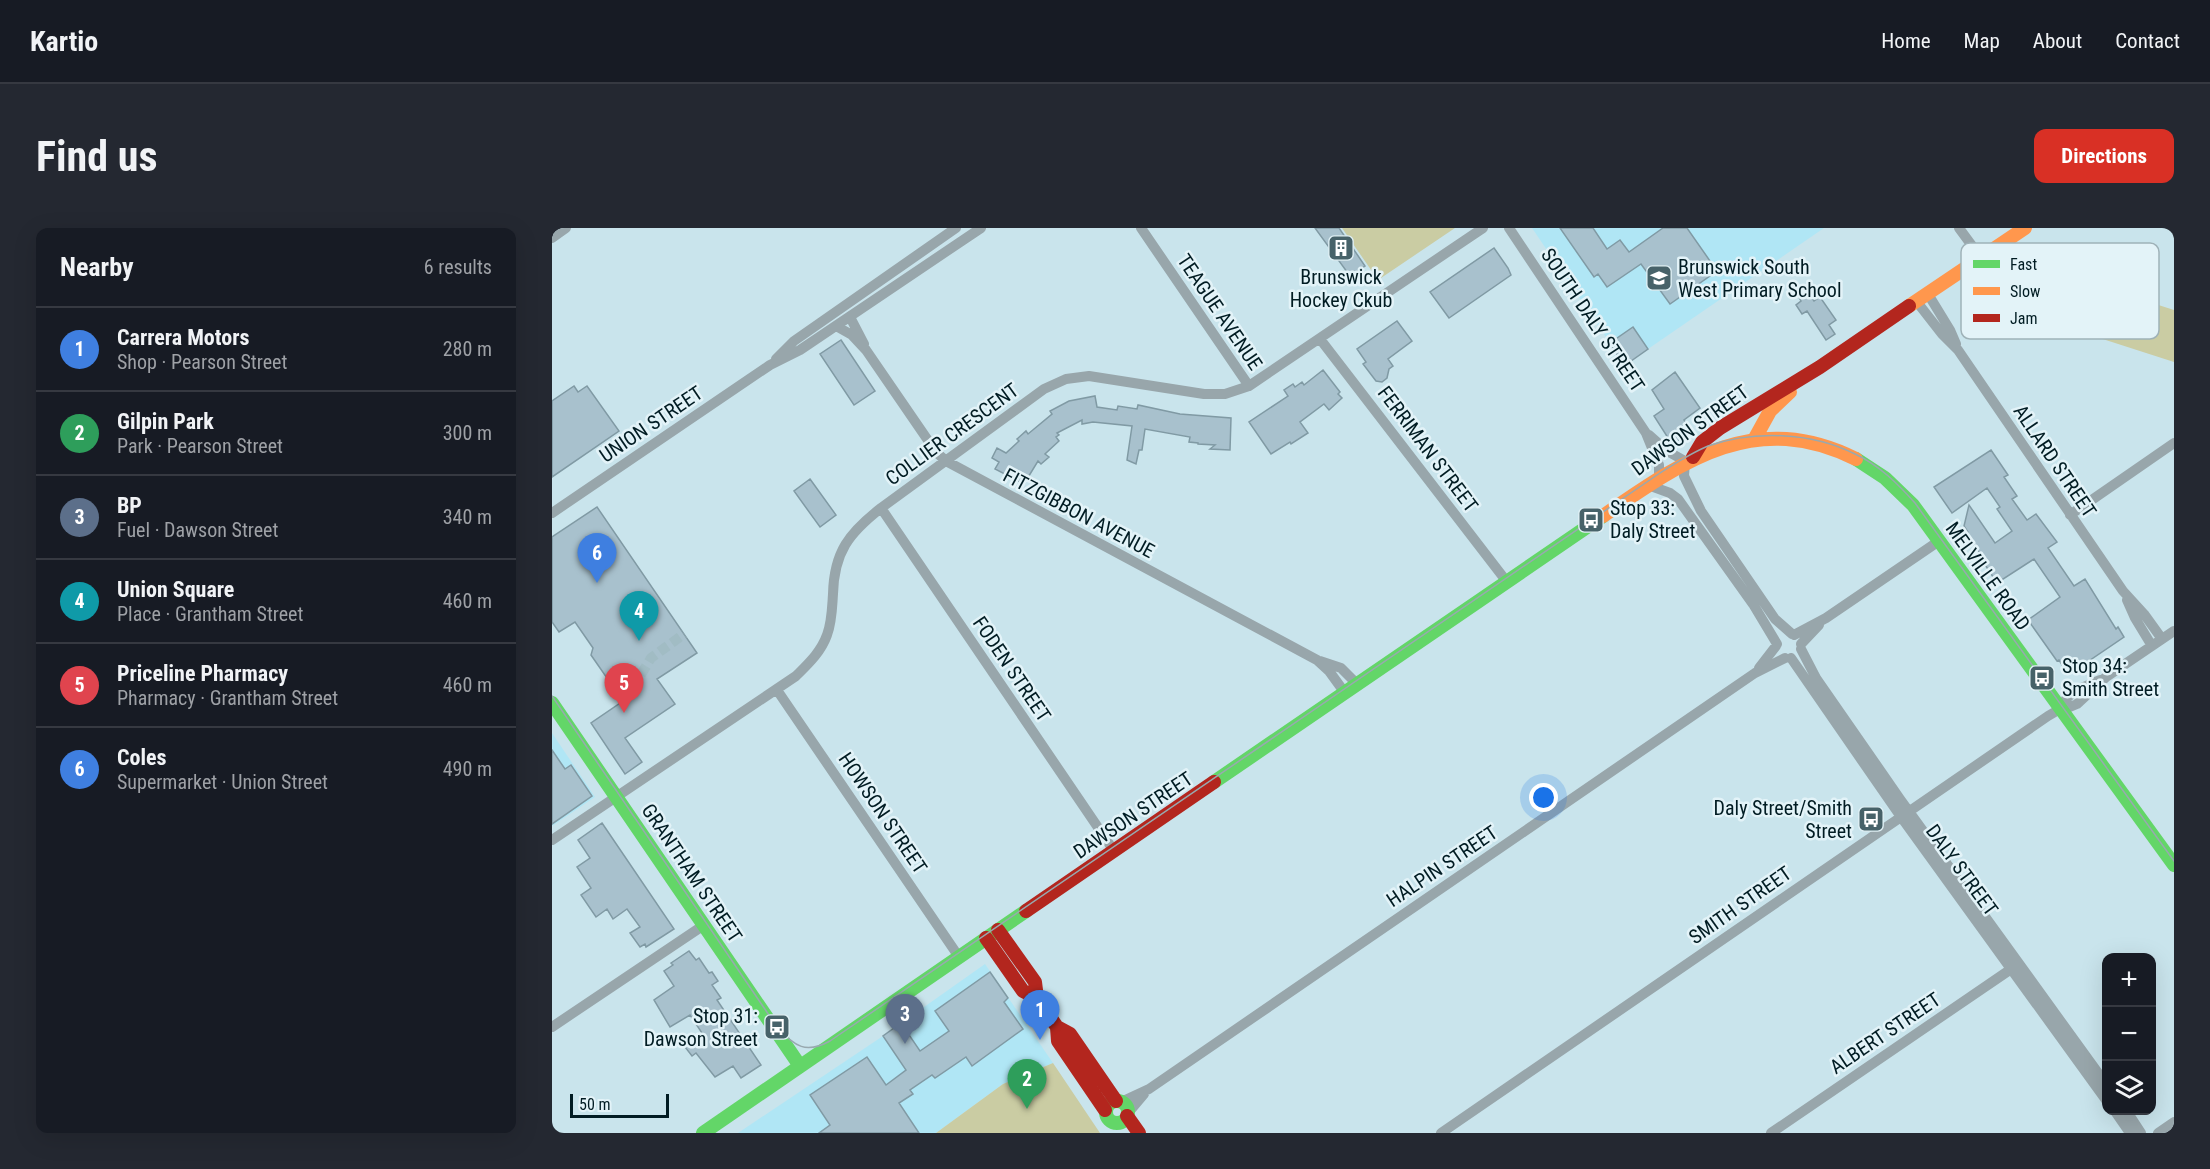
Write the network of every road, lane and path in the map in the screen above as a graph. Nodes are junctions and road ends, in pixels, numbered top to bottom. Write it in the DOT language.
graph roads {
  1 [pos="566,228"];
  2 [pos="956,228"];
  3 [pos="981,228"];
  4 [pos="1141,228"];
  5 [pos="1483,228"];
  6 [pos="1509,228"];
  7 [pos="1959,228"];
  8 [pos="2025,228"];
  9 [pos="552,238"];
  10 [pos="1970,243"];
  11 [pos="2003,243"];
  12 [pos="1961,272"];
  13 [pos="1923,298"];
  14 [pos="850,317"];
  15 [pos="836,326"];
  16 [pos="1320,339"];
  17 [pos="866,350"];
  18 [pos="770,365"];
  19 [pos="1820,367"];
  20 [pos="1249,386"];
  21 [pos="1646,433"];
  22 [pos="1754,440"];
  23 [pos="2174,443"];
  24 [pos="1689,459"];
  25 [pos="946,460"];
  26 [pos="1654,481"];
  27 [pos="881,508"];
  28 [pos="552,513"];
  29 [pos="2070,515"];
  30 [pos="1939,541"];
  31 [pos="1507,582"];
  32 [pos="2123,591"];
  33 [pos="2174,631"];
  34 [pos="2162,639"];
  35 [pos="1797,641"];
  36 [pos="1777,645"];
  37 [pos="2152,645"];
  38 [pos="1788,658"];
  39 [pos="1317,660"];
  40 [pos="1755,673"];
  41 [pos="1357,684"];
  42 [pos="777,690"];
  43 [pos="1345,693"];
  44 [pos="552,703"];
  45 [pos="2060,709"];
  46 [pos="617,798"];
  47 [pos="1905,814"];
  48 [pos="552,840"];
  49 [pos="1114,851"];
  50 [pos="2174,866"];
  51 [pos="704,925"];
  52 [pos="998,930"];
  53 [pos="986,938"];
  54 [pos="959,957"];
  55 [pos="2015,966"];
  56 [pos="1037,998"];
  57 [pos="552,1027"];
  58 [pos="1057,1027"];
  59 [pos="800,1066"];
  60 [pos="2102,1079"];
  61 [pos="2102,1095"];
  62 [pos="1123,1108"];
  63 [pos="1105,1110"];
  64 [pos="2117,1115"];
  65 [pos="2129,1115"];
  66 [pos="2174,1122"];
  67 [pos="1119,1128"];
  68 [pos="703,1133"];
  69 [pos="1139,1133"];
  70 [pos="1442,1133"];
  71 [pos="1771,1133"];
  72 [pos="2130,1133"];
  73 [pos="2141,1133"];
  74 [pos="2158,1133"];
  1 -- 9 [label="street"];
  2 -- 18 [label="street, UNION STREET"];
  3 -- 14 [label="street, UNION STREET"];
  4 -- 20 [label="street, TEAGUE AVENUE"];
  5 -- 16 [label="street, COLLIER CRESCENT"];
  6 -- 21 [label="street, SOUTH DALY STREET"];
  7 -- 10 [label="street"];
  8 -- 11 [label="main road, DAWSON STREET"];
  12 -- 13 [label="main road, DAWSON STREET"];
  13 -- 19 [label="main road, DAWSON STREET"];
  13 -- 29 [label="street, ALLARD STREET"];
  14 -- 15 [label="street, UNION STREET"];
  14 -- 17 [label="street, FITZGIBBON AVENUE"];
  15 -- 17 [label="street, FITZGIBBON AVENUE"];
  15 -- 18 [label="street, UNION STREET"];
  16 -- 20 [label="street, COLLIER CRESCENT"];
  16 -- 31 [label="street, FERRIMAN STREET"];
  17 -- 25 [label="street, FITZGIBBON AVENUE"];
  18 -- 28 [label="street, UNION STREET"];
  19 -- 22 [label="main road, DAWSON STREET"];
  19 -- 24 [label="main road, DAWSON STREET"];
  20 -- 25 [label="street, COLLIER CRESCENT"];
  21 -- 24 [label="street, SOUTH DALY STREET"];
  21 -- 26 [label="street, SOUTH DALY STREET"];
  22 -- 24 [label="main road, MELVILLE ROAD"];
  22 -- 30 [label="main road, MELVILLE ROAD"];
  23 -- 29 [label="street"];
  24 -- 26 [label="main road, DAWSON STREET"];
  24 -- 35 [label="street, DALY STREET"];
  25 -- 27 [label="street, COLLIER CRESCENT"];
  25 -- 39 [label="street, FITZGIBBON AVENUE"];
  26 -- 31 [label="main road, DAWSON STREET"];
  26 -- 36 [label="street"];
  27 -- 42 [label="street, COLLIER CRESCENT"];
  27 -- 49 [label="street, FODEN STREET"];
  29 -- 32 [label="street, ALLARD STREET"];
  30 -- 35 [label="street"];
  30 -- 45 [label="main road, MELVILLE ROAD"];
  31 -- 41 [label="main road, DAWSON STREET"];
  32 -- 34 [label="street, ALLARD STREET"];
  32 -- 37 [label="street, ALLARD STREET"];
  33 -- 34 [label="street, SMITH STREET"];
  34 -- 37 [label="street, SMITH STREET"];
  35 -- 36 [label="street"];
  35 -- 38 [label="street"];
  35 -- 47 [label="street, DALY STREET"];
  36 -- 38 [label="street"];
  36 -- 40 [label="street, HALPIN STREET"];
  37 -- 45 [label="street, SMITH STREET"];
  38 -- 40 [label="street, HALPIN STREET"];
  38 -- 47 [label="street, DALY STREET"];
  39 -- 41 [label="street, FITZGIBBON AVENUE"];
  39 -- 43 [label="street, FITZGIBBON AVENUE"];
  40 -- 62 [label="street, HALPIN STREET"];
  41 -- 43 [label="main road, DAWSON STREET"];
  42 -- 46 [label="street, COLLIER CRESCENT"];
  42 -- 54 [label="street, HOWSON STREET"];
  43 -- 49 [label="main road, DAWSON STREET"];
  44 -- 46 [label="main road, GRANTHAM STREET"];
  45 -- 47 [label="street, SMITH STREET"];
  45 -- 50 [label="main road, MELVILLE ROAD"];
  46 -- 48 [label="street, COLLIER CRESCENT"];
  46 -- 51 [label="main road, GRANTHAM STREET"];
  47 -- 55 [label="street, DALY STREET"];
  47 -- 70 [label="street, SMITH STREET"];
  49 -- 52 [label="main road, DAWSON STREET"];
  51 -- 57 [label="street"];
  51 -- 59 [label="main road, GRANTHAM STREET"];
  52 -- 53 [label="main road, DAWSON STREET"];
  52 -- 56 [label="main road"];
  53 -- 54 [label="main road, DAWSON STREET"];
  53 -- 56 [label="main road"];
  54 -- 59 [label="main road, DAWSON STREET"];
  55 -- 60 [label="street, DALY STREET"];
  55 -- 61 [label="street, DALY STREET"];
  55 -- 71 [label="street, ALBERT STREET"];
  56 -- 58 [label="main road"];
  58 -- 62 [label="main road"];
  58 -- 63 [label="main road"];
  59 -- 68 [label="main road, DAWSON STREET"];
  62 -- 63 [label="main road"];
  62 -- 67 [label="main road"];
  62 -- 69 [label="main road"];
  63 -- 67 [label="main road"];
  64 -- 72 [label="street"];
  65 -- 73 [label="street"];
  66 -- 74 [label="street"];
}
